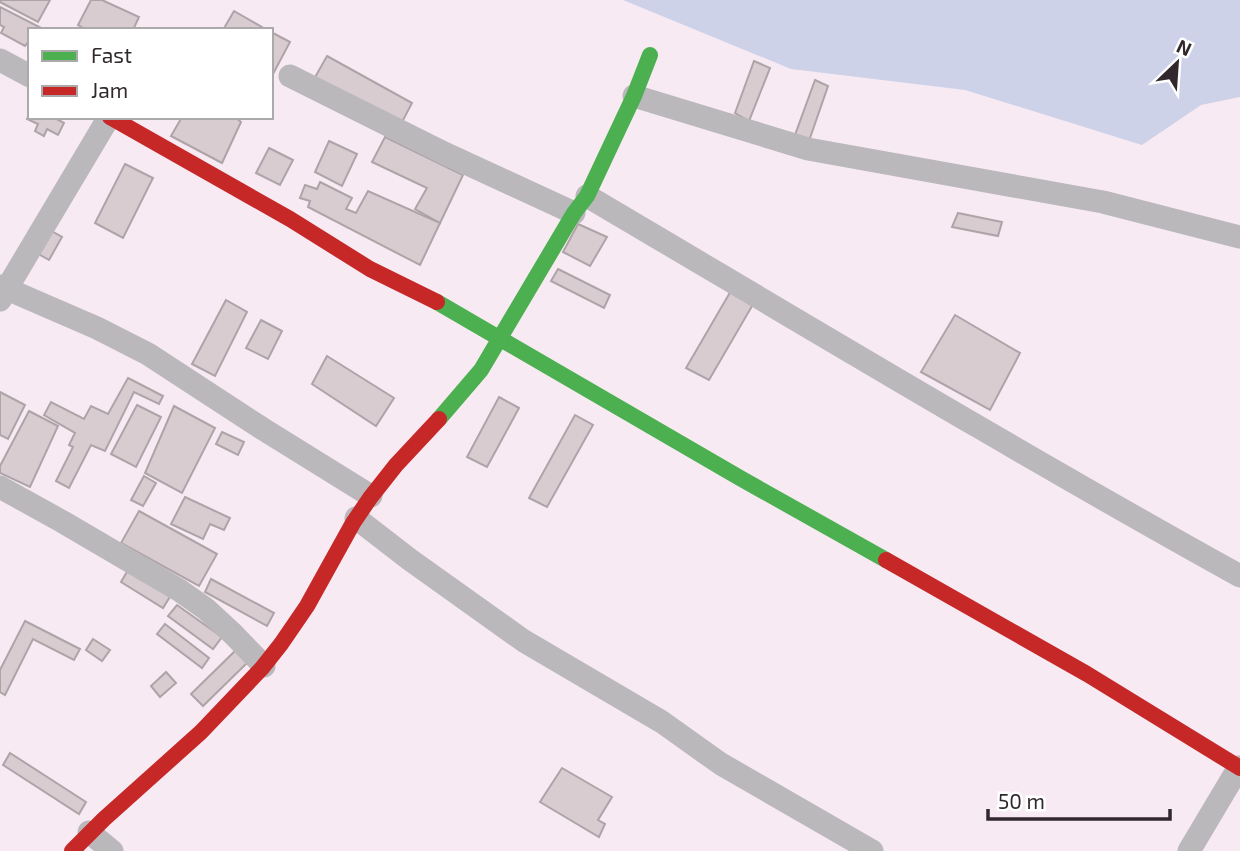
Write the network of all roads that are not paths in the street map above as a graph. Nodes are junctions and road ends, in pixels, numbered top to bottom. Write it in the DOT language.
graph roads {
  1 [pos="650,55"];
  2 [pos="0,60"];
  3 [pos="28,75"];
  4 [pos="290,76"];
  5 [pos="634,96"];
  6 [pos="109,119"];
  7 [pos="114,119"];
  8 [pos="580,205"];
  9 [pos="1240,237"];
  10 [pos="2,292"];
  11 [pos="500,339"];
  12 [pos="0,488"];
  13 [pos="371,496"];
  14 [pos="356,518"];
  15 [pos="1240,576"];
  16 [pos="264,666"];
  17 [pos="1239,767"];
  18 [pos="89,832"];
  19 [pos="72,851"];
  20 [pos="112,851"];
  21 [pos="872,851"];
  22 [pos="1189,851"];
  1 -- 5 [label="street"];
  2 -- 3 [label="street"];
  4 -- 8 [label="street"];
  5 -- 8 [label="street"];
  5 -- 9 [label="street"];
  6 -- 10 [label="street"];
  7 -- 11 [label="street"];
  8 -- 11 [label="street"];
  8 -- 15 [label="street"];
  10 -- 13 [label="street"];
  11 -- 13 [label="street"];
  11 -- 17 [label="street"];
  12 -- 16 [label="street"];
  13 -- 14 [label="street"];
  14 -- 16 [label="street"];
  14 -- 21 [label="street"];
  16 -- 18 [label="street"];
  17 -- 22 [label="street"];
  18 -- 19 [label="street"];
  18 -- 20 [label="street"];
}
